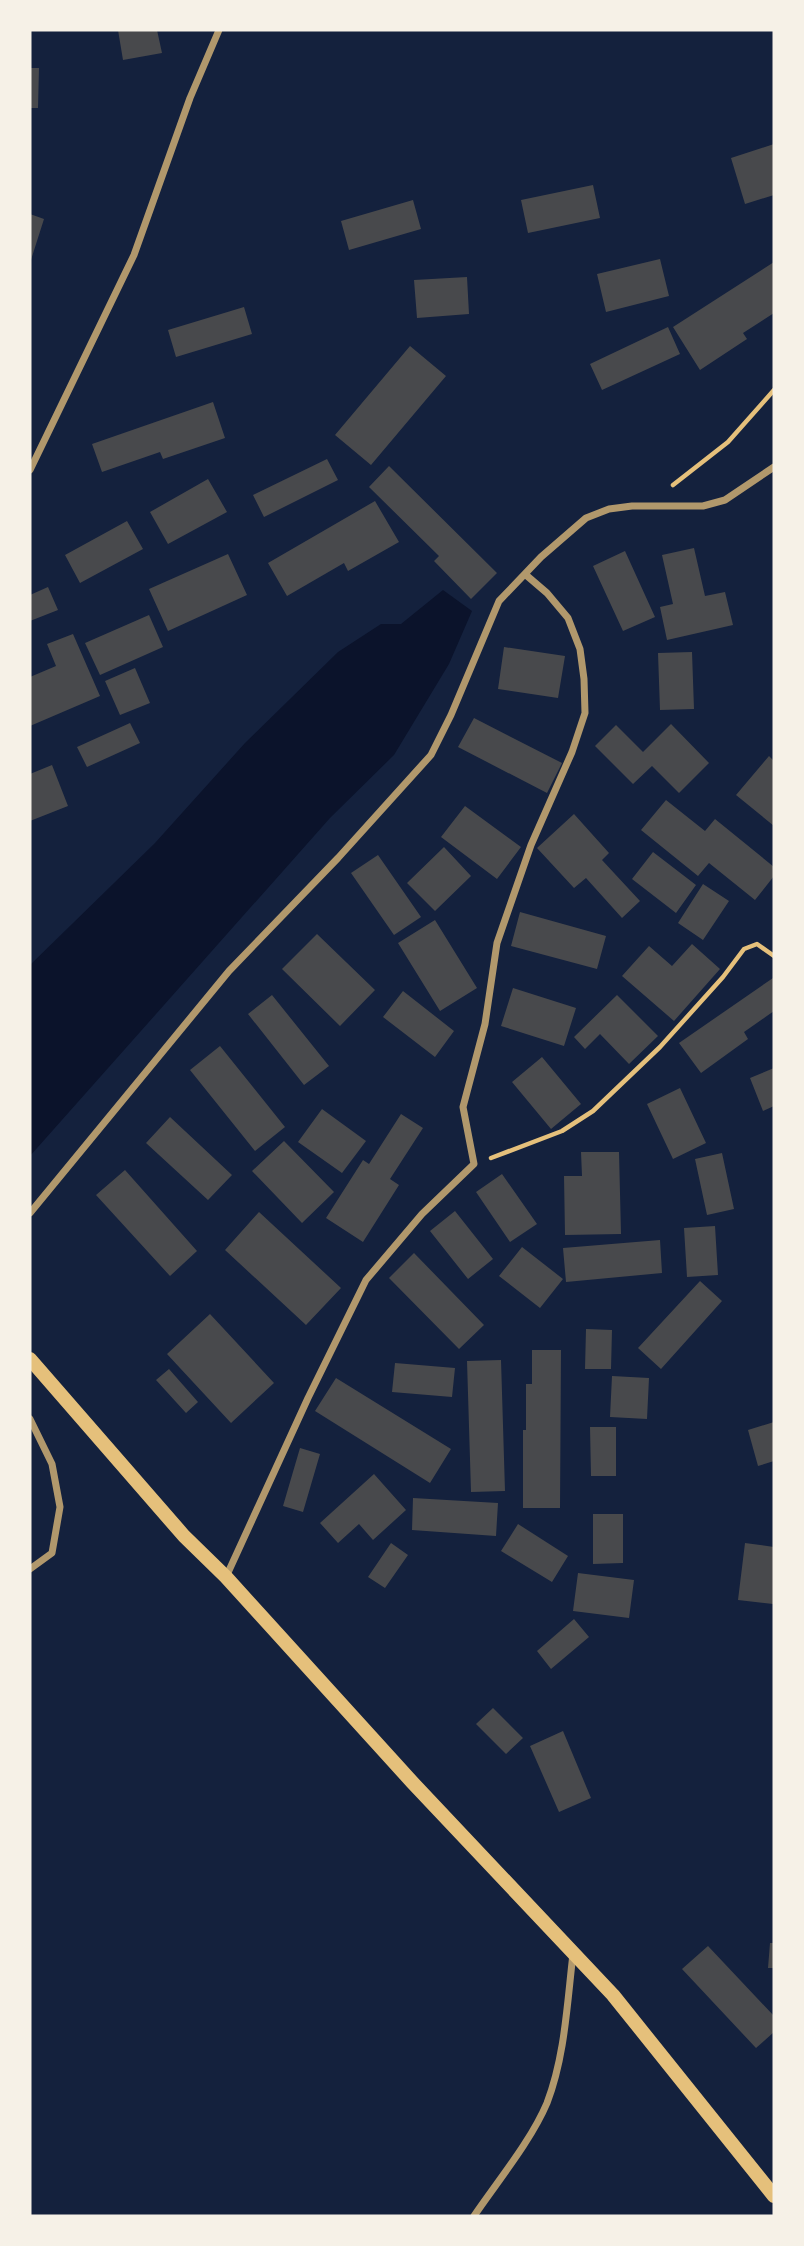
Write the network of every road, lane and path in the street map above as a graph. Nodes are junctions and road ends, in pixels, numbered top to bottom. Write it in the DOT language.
graph roads {
  1 [pos="219,30"];
  2 [pos="774,390"];
  3 [pos="774,467"];
  4 [pos="30,470"];
  5 [pos="668,489"];
  6 [pos="526,575"];
  7 [pos="774,956"];
  8 [pos="474,1164"];
  9 [pos="30,1213"];
  10 [pos="30,1359"];
  11 [pos="30,1419"];
  12 [pos="30,1569"];
  13 [pos="226,1577"];
  14 [pos="573,1953"];
  15 [pos="774,2196"];
  16 [pos="474,2216"];
  1 -- 4 [label="street"];
  2 -- 5 [label="path"];
  3 -- 6 [label="street"];
  6 -- 8 [label="street"];
  6 -- 9 [label="street"];
  7 -- 8 [label="path"];
  8 -- 13 [label="street"];
  10 -- 13 [label="main road"];
  11 -- 12 [label="street"];
  13 -- 14 [label="main road"];
  14 -- 15 [label="main road"];
  14 -- 16 [label="street"];
}
